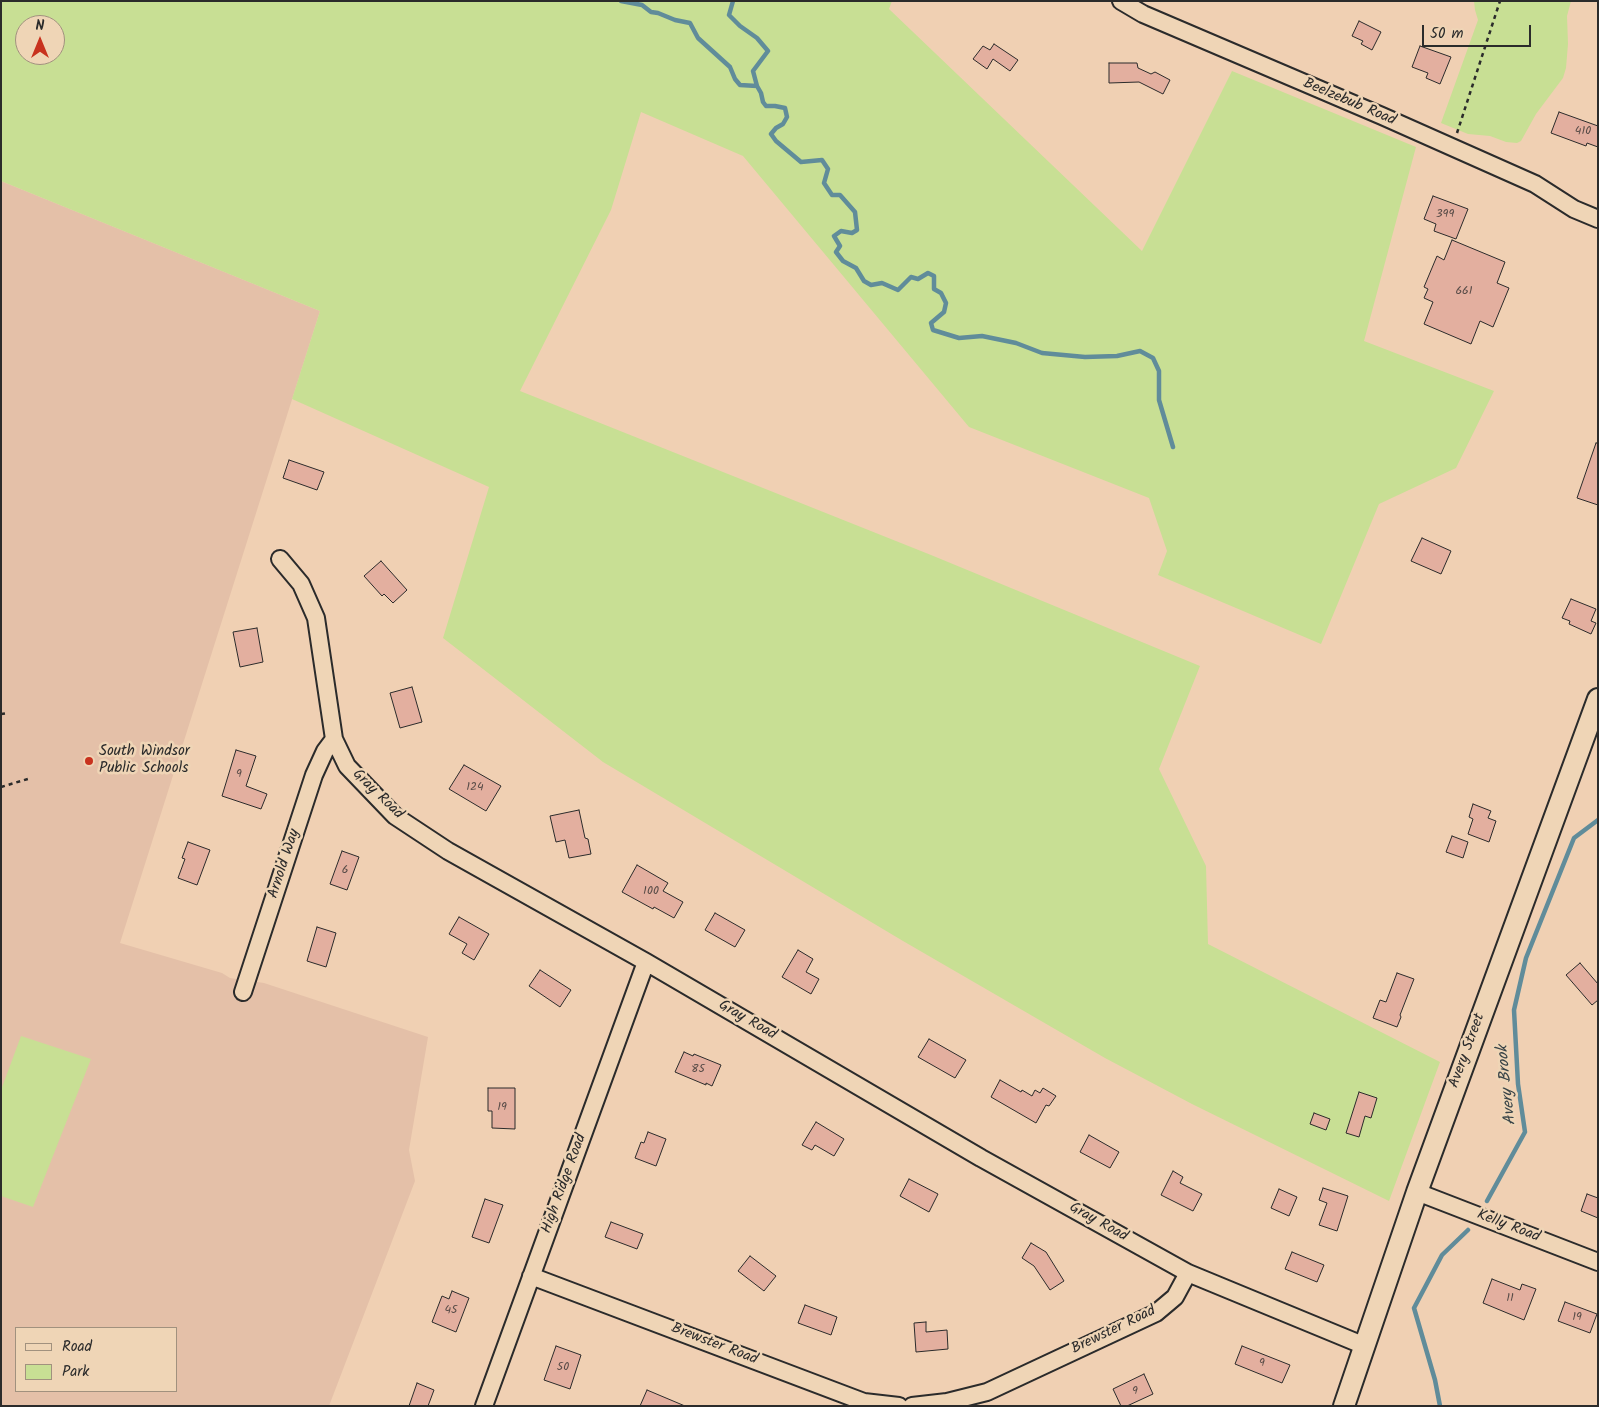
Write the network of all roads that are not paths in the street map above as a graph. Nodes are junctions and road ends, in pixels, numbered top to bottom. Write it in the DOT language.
graph roads {
  1 [pos="1121,1"];
  2 [pos="1574,209"];
  3 [pos="1598,219"];
  4 [pos="1598,231"];
  5 [pos="280,559"];
  6 [pos="1598,699"];
  7 [pos="334,739"];
  8 [pos="646,962"];
  9 [pos="243,992"];
  10 [pos="1417,1192"];
  11 [pos="1598,1262"];
  12 [pos="1188,1273"];
  13 [pos="531,1276"];
  14 [pos="1365,1346"];
  15 [pos="484,1406"];
  16 [pos="899,1406"];
  17 [pos="912,1406"];
  18 [pos="1344,1406"];
  1 -- 2 [label="street, Beelzebub Road"];
  2 -- 3 [label="street, Beelzebub Road"];
  2 -- 4 [label="street, Beelzebub Road"];
  5 -- 7 [label="street, Gray Road"];
  6 -- 10 [label="main road, Avery Street"];
  7 -- 8 [label="street, Gray Road"];
  7 -- 9 [label="street, Arnold Way"];
  8 -- 12 [label="street, Gray Road"];
  8 -- 13 [label="street, High Ridge Road"];
  10 -- 11 [label="street, Kelly Road"];
  10 -- 14 [label="main road, Avery Street"];
  12 -- 14 [label="street, Gray Road"];
  12 -- 17 [label="street, Brewster Road"];
  13 -- 15 [label="street, High Ridge Road"];
  13 -- 16 [label="street, Brewster Road"];
  14 -- 18 [label="main road, Avery Street"];
}
